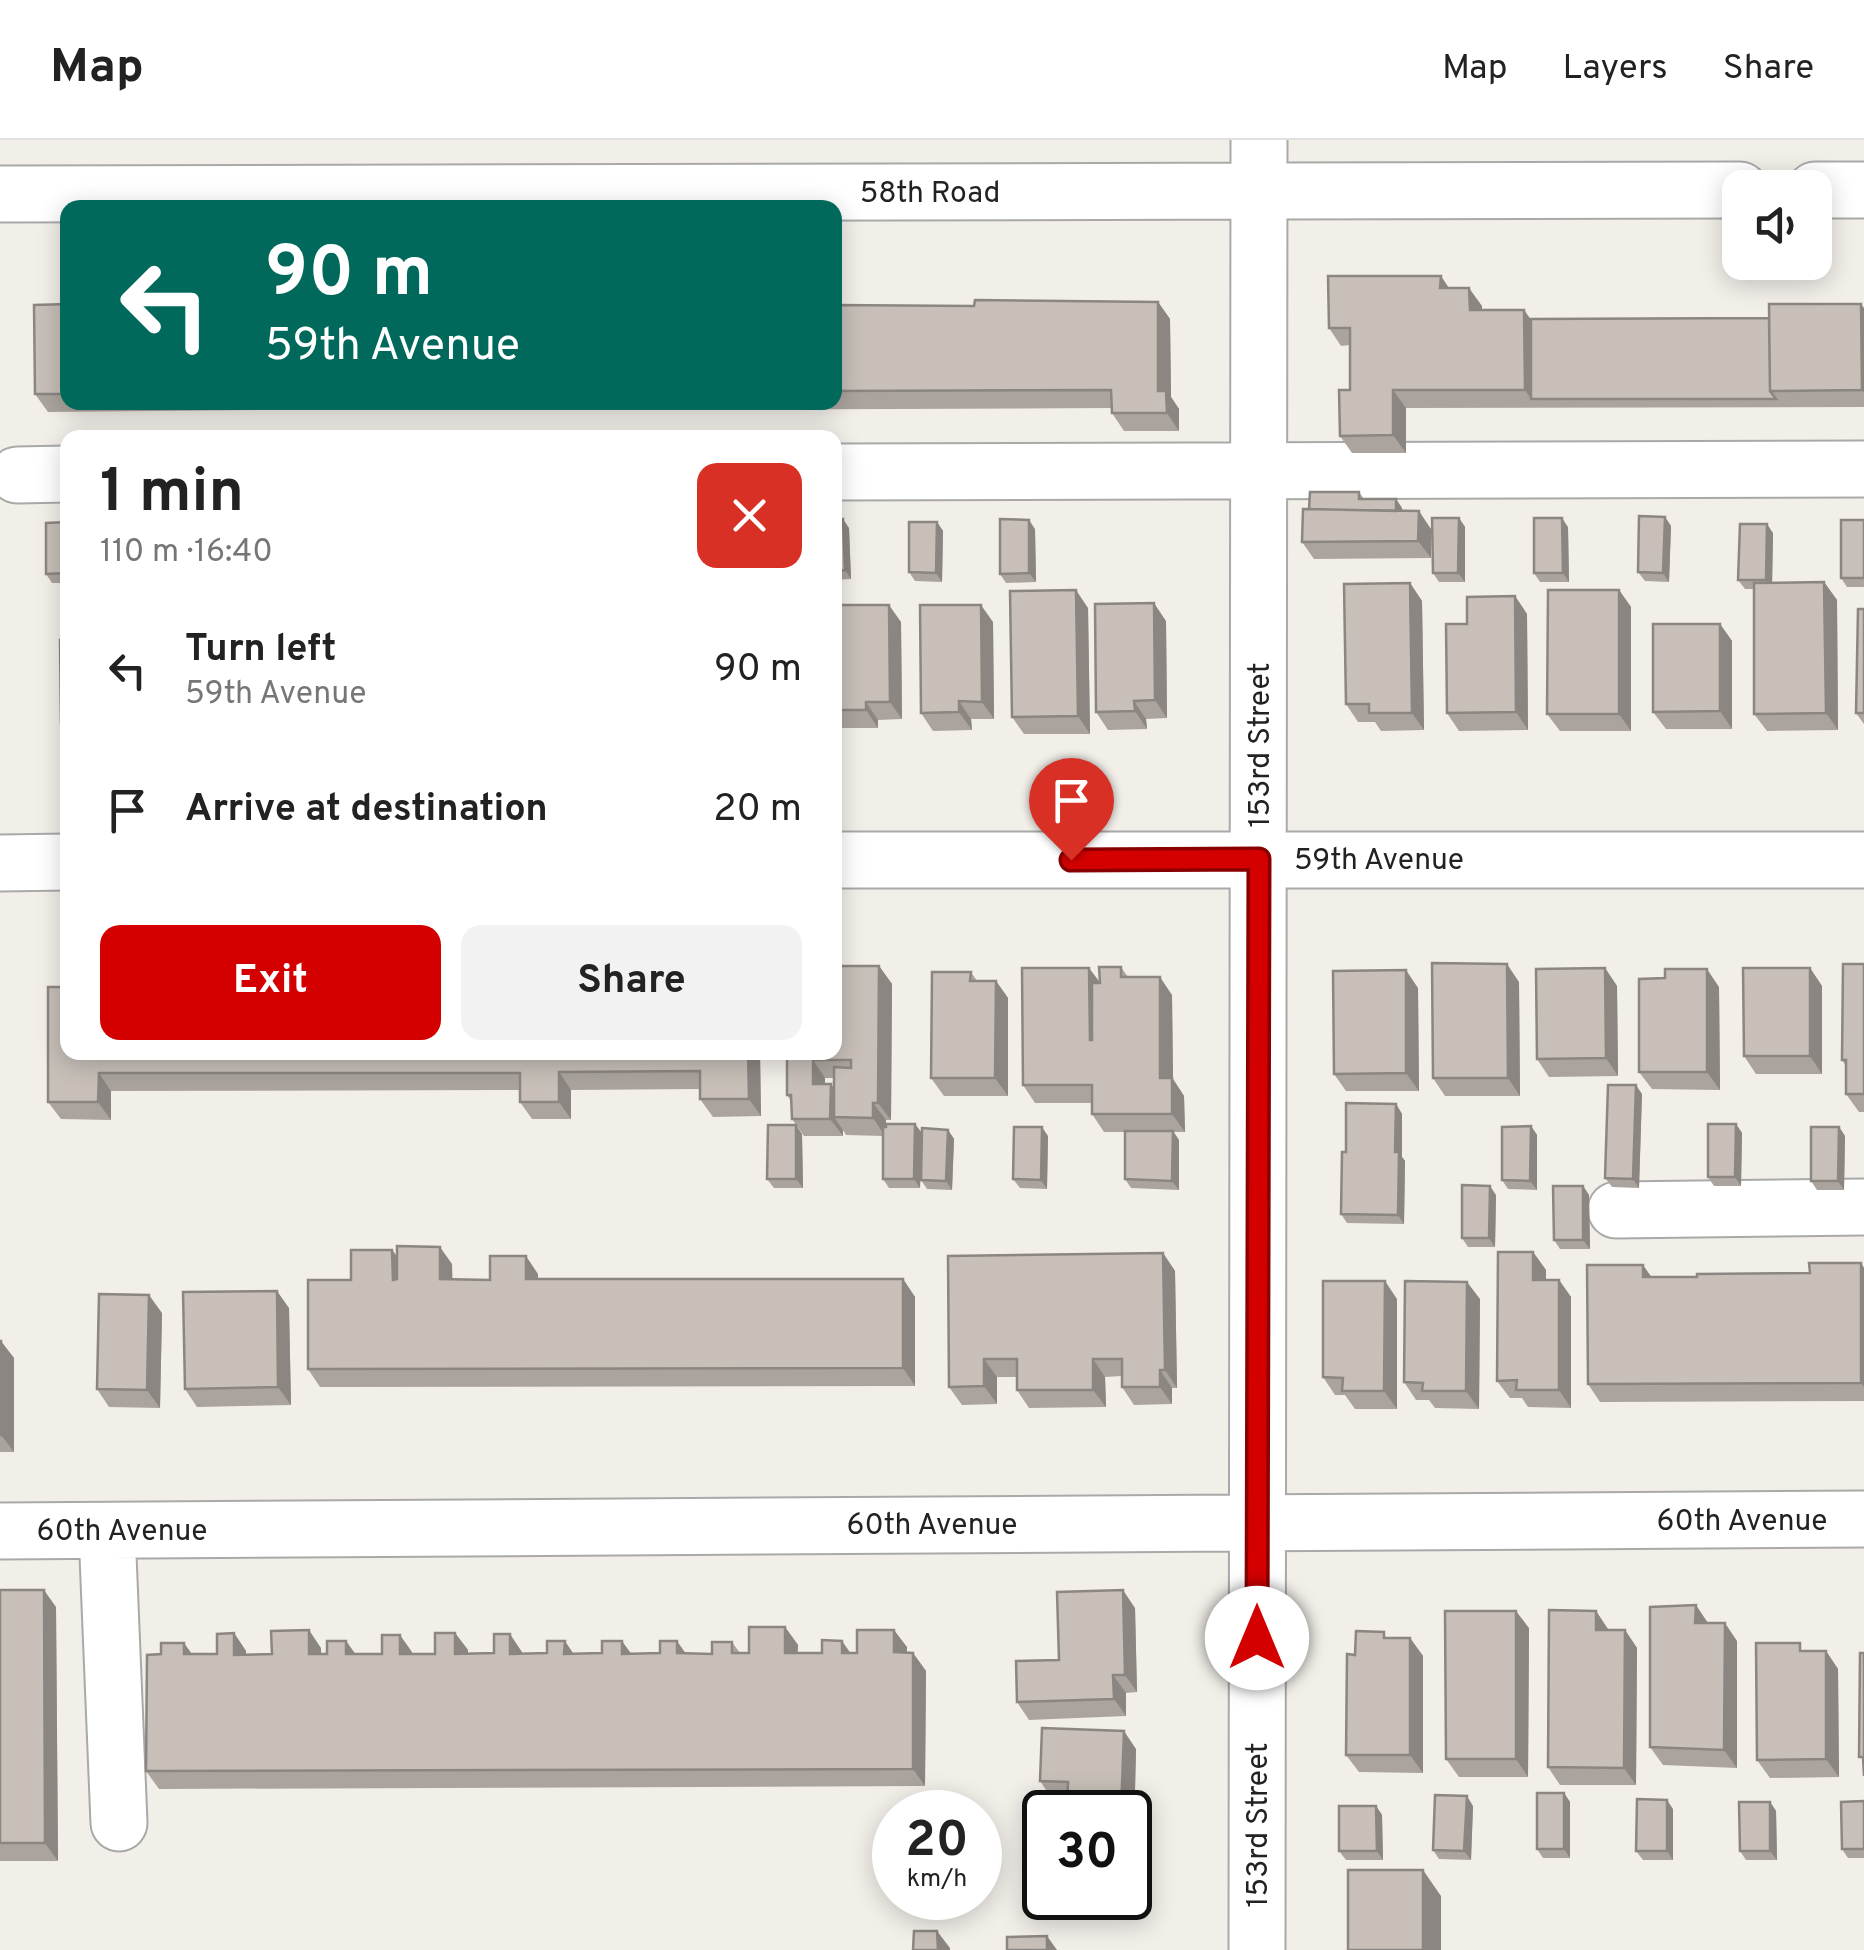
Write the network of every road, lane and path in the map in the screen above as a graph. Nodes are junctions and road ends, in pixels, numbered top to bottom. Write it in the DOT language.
graph roads {
  1 [pos="1259,165"];
  2 [pos="1722,189"];
  3 [pos="1832,190"];
  4 [pos="1864,190"];
  5 [pos="0,194"];
  6 [pos="1864,468"];
  7 [pos="1259,471"];
  8 [pos="842,472"];
  9 [pos="1259,859"];
  10 [pos="842,860"];
  11 [pos="1864,860"];
  12 [pos="0,862"];
  13 [pos="60,862"];
  14 [pos="1864,1207"];
  15 [pos="1616,1210"];
  16 [pos="1864,1519"];
  17 [pos="1257,1522"];
  18 [pos="0,1531"];
  19 [pos="107,1531"];
  20 [pos="120,1823"];
  21 [pos="1257,1950"];
  1 -- 2 [label="street, 58th Road"];
  1 -- 5 [label="street, 58th Road"];
  1 -- 7 [label="street, 153rd Street"];
  3 -- 4 [label="street"];
  6 -- 7 [label="street"];
  7 -- 8 [label="street"];
  7 -- 9 [label="street, 153rd Street"];
  9 -- 10 [label="street, 59th Avenue"];
  9 -- 11 [label="street, 59th Avenue"];
  9 -- 17 [label="street, 153rd Street"];
  12 -- 13 [label="street"];
  14 -- 15 [label="street"];
  16 -- 17 [label="street, 60th Avenue"];
  17 -- 19 [label="street, 60th Avenue"];
  17 -- 21 [label="street, 153rd Street"];
  18 -- 19 [label="street, 60th Avenue"];
  19 -- 20 [label="street"];
}
